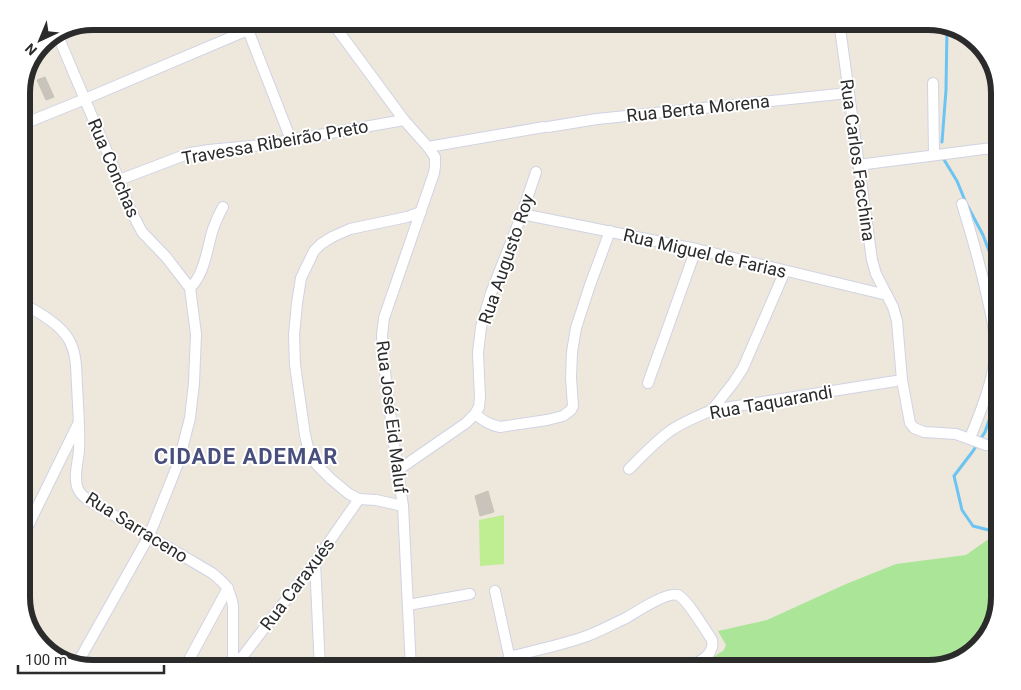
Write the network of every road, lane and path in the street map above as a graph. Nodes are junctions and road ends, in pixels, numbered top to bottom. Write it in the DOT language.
graph roads {
  1 [pos="248,30"];
  2 [pos="338,30"];
  3 [pos="840,30"];
  4 [pos="65,52"];
  5 [pos="933,83"];
  6 [pos="848,93"];
  7 [pos="85,99"];
  8 [pos="30,120"];
  9 [pos="404,120"];
  10 [pos="291,140"];
  11 [pos="428,147"];
  12 [pos="991,147"];
  13 [pos="934,155"];
  14 [pos="858,165"];
  15 [pos="536,172"];
  16 [pos="119,180"];
  17 [pos="962,204"];
  18 [pos="223,207"];
  19 [pos="421,212"];
  20 [pos="522,214"];
  21 [pos="610,231"];
  22 [pos="696,249"];
  23 [pos="785,271"];
  24 [pos="190,288"];
  25 [pos="887,295"];
  26 [pos="30,308"];
  27 [pos="991,318"];
  28 [pos="991,374"];
  29 [pos="902,380"];
  30 [pos="648,383"];
  31 [pos="477,410"];
  32 [pos="712,410"];
  33 [pos="79,421"];
  34 [pos="972,440"];
  35 [pos="991,446"];
  36 [pos="398,470"];
  37 [pos="629,470"];
  38 [pos="359,500"];
  39 [pos="403,506"];
  40 [pos="30,521"];
  41 [pos="149,536"];
  42 [pos="315,562"];
  43 [pos="228,588"];
  44 [pos="494,591"];
  45 [pos="470,594"];
  46 [pos="408,605"];
  47 [pos="510,656"];
  48 [pos="80,658"];
  49 [pos="189,660"];
  50 [pos="233,660"];
  51 [pos="240,660"];
  52 [pos="320,660"];
  53 [pos="411,660"];
  54 [pos="511,660"];
  55 [pos="702,660"];
  1 -- 7 [label="street"];
  1 -- 10 [label="street"];
  2 -- 9 [label="street"];
  3 -- 6 [label="street, Rua Carlos Facchina"];
  4 -- 7 [label="street, Rua Conchas"];
  5 -- 13 [label="street"];
  6 -- 11 [label="street, Rua Berta Morena"];
  6 -- 14 [label="street, Rua Carlos Facchina"];
  7 -- 8 [label="street"];
  7 -- 16 [label="street, Rua Conchas"];
  9 -- 10 [label="street, Travessa Ribeirão Preto"];
  9 -- 11 [label="street"];
  10 -- 16 [label="street, Travessa Ribeirão Preto"];
  11 -- 19 [label="street, Rua José Eid Maluf"];
  12 -- 13 [label="street"];
  13 -- 14 [label="street"];
  14 -- 25 [label="street, Rua Carlos Facchina"];
  15 -- 20 [label="street, Rua Augusto Roy"];
  16 -- 24 [label="street, Rua Conchas"];
  17 -- 27 [label="street"];
  18 -- 24 [label="street"];
  19 -- 36 [label="street, Rua José Eid Maluf"];
  19 -- 38 [label="street"];
  20 -- 21 [label="street, Rua Miguel de Farias"];
  20 -- 31 [label="street, Rua Augusto Roy"];
  21 -- 22 [label="street, Rua Miguel de Farias"];
  21 -- 31 [label="street"];
  22 -- 23 [label="street, Rua Miguel de Farias"];
  22 -- 30 [label="street"];
  23 -- 25 [label="street, Rua Miguel de Farias"];
  23 -- 32 [label="street"];
  24 -- 41 [label="street"];
  25 -- 29 [label="street, Rua Carlos Facchina"];
  26 -- 33 [label="street, Rua Sarraceno"];
  28 -- 34 [label="street"];
  29 -- 32 [label="street, Rua Taquarandi"];
  29 -- 34 [label="street, Rua Carlos Facchina"];
  31 -- 36 [label="street"];
  32 -- 37 [label="street, Rua Taquarandi"];
  33 -- 40 [label="street"];
  33 -- 41 [label="street, Rua Sarraceno"];
  34 -- 35 [label="street"];
  36 -- 39 [label="street, Rua José Eid Maluf"];
  38 -- 39 [label="street"];
  38 -- 42 [label="street, Rua Caraxués"];
  39 -- 46 [label="street, Rua José Eid Maluf"];
  41 -- 43 [label="street, Rua Sarraceno"];
  41 -- 48 [label="street"];
  42 -- 51 [label="street, Rua Caraxués"];
  42 -- 52 [label="street"];
  43 -- 49 [label="street"];
  43 -- 50 [label="street"];
  44 -- 47 [label="street"];
  45 -- 46 [label="street"];
  46 -- 53 [label="street, Rua José Eid Maluf"];
  47 -- 54 [label="street"];
  47 -- 55 [label="street"];
}
